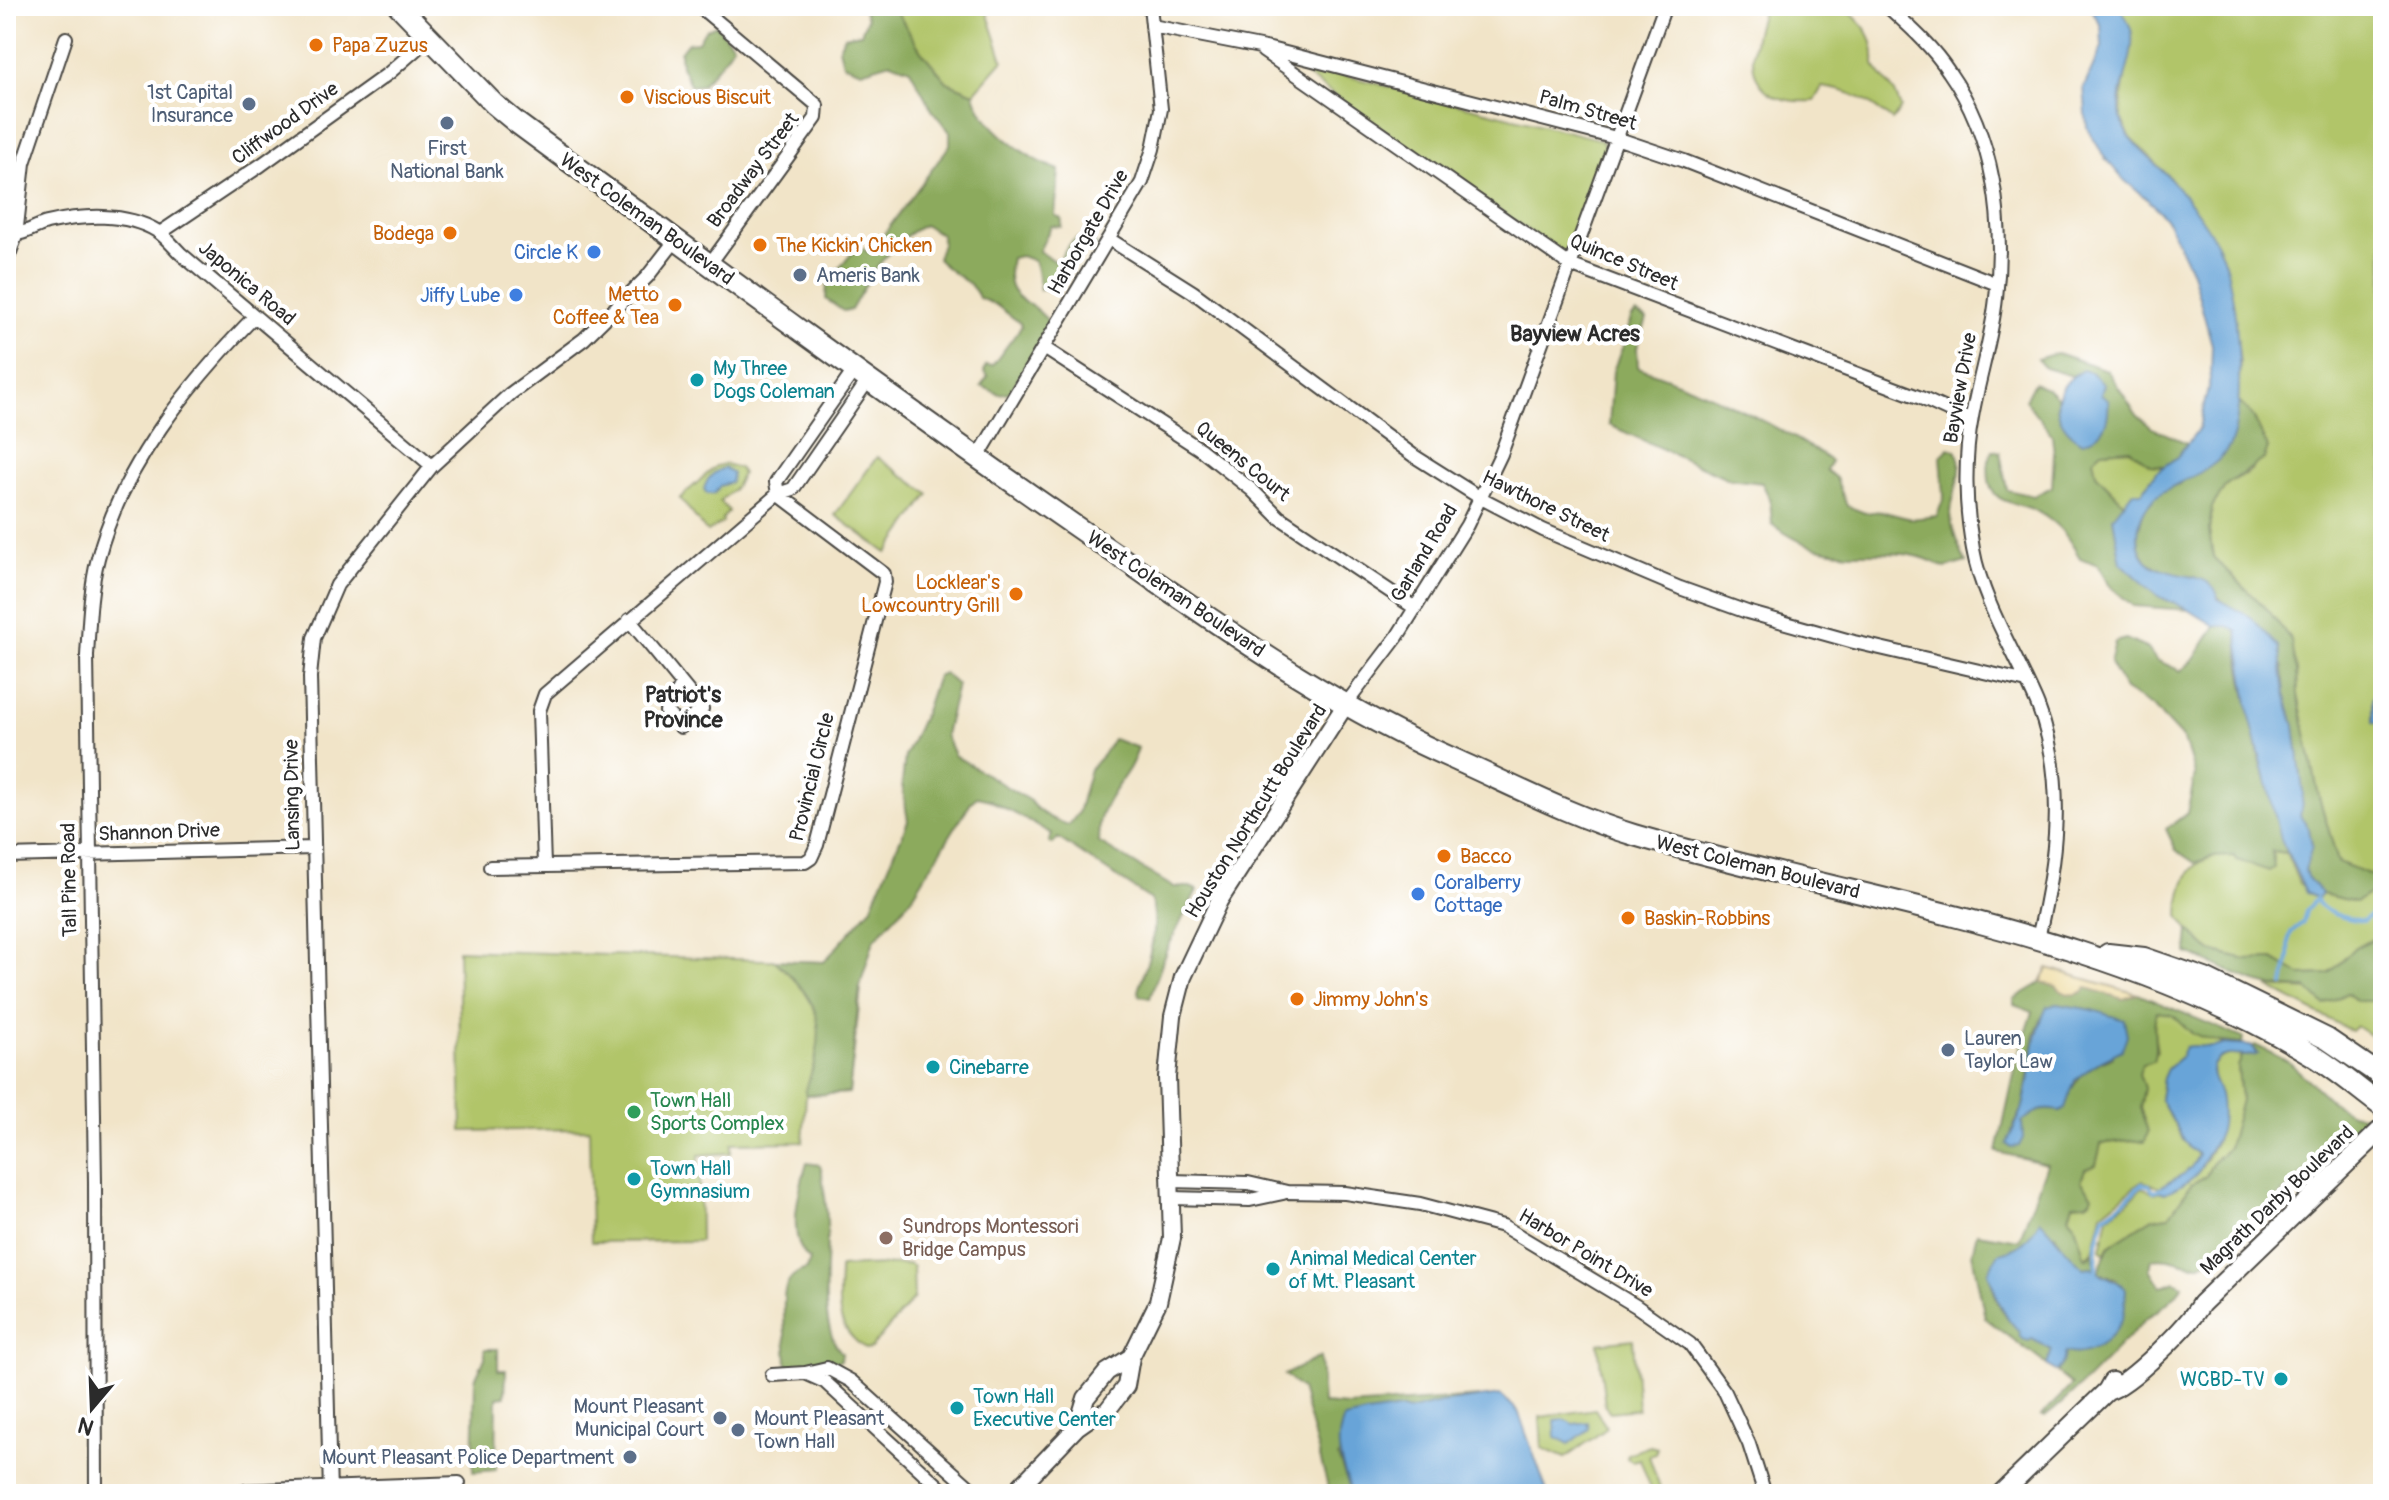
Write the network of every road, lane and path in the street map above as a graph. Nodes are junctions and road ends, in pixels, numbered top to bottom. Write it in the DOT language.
graph roads {
  1 [pos="399,6"];
  2 [pos="699,6"];
  3 [pos="1150,6"];
  4 [pos="1665,6"];
  5 [pos="1887,6"];
  6 [pos="1152,26"];
  7 [pos="66,38"];
  8 [pos="429,38"];
  9 [pos="1257,46"];
  10 [pos="1616,138"];
  11 [pos="160,233"];
  12 [pos="11,235"];
  13 [pos="1109,239"];
  14 [pos="675,241"];
  15 [pos="6,263"];
  16 [pos="709,265"];
  17 [pos="1570,265"];
  18 [pos="1997,284"];
  19 [pos="255,316"];
  20 [pos="1044,348"];
  21 [pos="862,374"];
  22 [pos="1971,421"];
  23 [pos="978,457"];
  24 [pos="432,466"];
  25 [pos="778,494"];
  26 [pos="1479,497"];
  27 [pos="1415,608"];
  28 [pos="629,620"];
  29 [pos="2027,682"];
  30 [pos="681,684"];
  31 [pos="1346,704"];
  32 [pos="314,848"];
  33 [pos="89,854"];
  34 [pos="6,856"];
  35 [pos="544,866"];
  36 [pos="490,867"];
  37 [pos="2038,938"];
  38 [pos="2076,950"];
  39 [pos="2383,1077"];
  40 [pos="2383,1107"];
  41 [pos="2383,1128"];
  42 [pos="1171,1189"];
  43 [pos="1131,1357"];
  44 [pos="805,1373"];
  45 [pos="772,1375"];
  46 [pos="1077,1427"];
  47 [pos="459,1483"];
  48 [pos="330,1491"];
  49 [pos="96,1494"];
  50 [pos="154,1494"];
  51 [pos="947,1494"];
  52 [pos="977,1494"];
  53 [pos="1013,1494"];
  54 [pos="1765,1494"];
  55 [pos="2001,1494"];
  1 -- 8 [label="main road, West Coleman Boulevard"];
  2 -- 16 [label="street, Broadway Street"];
  3 -- 6 [label="street, Harborgate Drive"];
  4 -- 10 [label="street, Garland Road"];
  5 -- 18 [label="street, Bayview Drive"];
  6 -- 9 [label="street, Palm Street"];
  6 -- 13 [label="street, Harborgate Drive"];
  7 -- 12 [label="street"];
  8 -- 11 [label="street, Cliffwood Drive"];
  8 -- 14 [label="main road, West Coleman Boulevard"];
  9 -- 10 [label="street, Palm Street"];
  9 -- 17 [label="street, Quince Street"];
  10 -- 17 [label="street, Garland Road"];
  10 -- 18 [label="street, Palm Street"];
  11 -- 12 [label="street, Japonica Road"];
  11 -- 19 [label="street, Japonica Road"];
  12 -- 15 [label="street"];
  13 -- 20 [label="street, Harborgate Drive"];
  13 -- 26 [label="street, Hawthore Street"];
  14 -- 16 [label="main road, West Coleman Boulevard"];
  14 -- 24 [label="street, Lansing Drive"];
  16 -- 21 [label="main road, West Coleman Boulevard"];
  17 -- 22 [label="street, Quince Street"];
  17 -- 26 [label="street, Garland Road"];
  18 -- 22 [label="street, Bayview Drive"];
  19 -- 24 [label="street, Japonica Road"];
  19 -- 33 [label="street, Tall Pine Road"];
  20 -- 23 [label="street, Harborgate Drive"];
  20 -- 27 [label="street, Queens Court"];
  21 -- 23 [label="main road, West Coleman Boulevard"];
  21 -- 25 [label="street"];
  22 -- 29 [label="street, Bayview Drive"];
  23 -- 31 [label="main road, West Coleman Boulevard"];
  24 -- 32 [label="street, Lansing Drive"];
  25 -- 28 [label="street"];
  25 -- 35 [label="street, Provincial Circle"];
  26 -- 27 [label="street, Garland Road"];
  26 -- 29 [label="street, Hawthore Street"];
  27 -- 31 [label="street, Garland Road"];
  28 -- 30 [label="street"];
  28 -- 35 [label="street"];
  29 -- 37 [label="street, Bayview Drive"];
  31 -- 37 [label="main road, West Coleman Boulevard"];
  31 -- 42 [label="street, Houston Northcutt Boulevard"];
  32 -- 33 [label="street, Shannon Drive"];
  32 -- 48 [label="street, Lansing Drive"];
  33 -- 34 [label="street, Shannon Drive"];
  33 -- 49 [label="street, Tall Pine Road"];
  35 -- 36 [label="street, Provincial Circle"];
  37 -- 38 [label="main road, West Coleman Boulevard"];
  38 -- 39 [label="main road, West Coleman Boulevard"];
  38 -- 40 [label="main road, West Coleman Boulevard"];
  41 -- 55 [label="main road, Magrath Darby Boulevard"];
  42 -- 43 [label="street, Houston Northcutt Boulevard"];
  42 -- 54 [label="street, Harbor Point Drive"];
  43 -- 46 [label="street, Houston Northcutt Boulevard"];
  43 -- 46 [label="street, Houston Northcutt Boulevard"];
  44 -- 45 [label="street"];
  44 -- 51 [label="street"];
  44 -- 52 [label="street"];
  46 -- 53 [label="street, Houston Northcutt Boulevard"];
  47 -- 48 [label="street"];
  48 -- 50 [label="street"];
}
